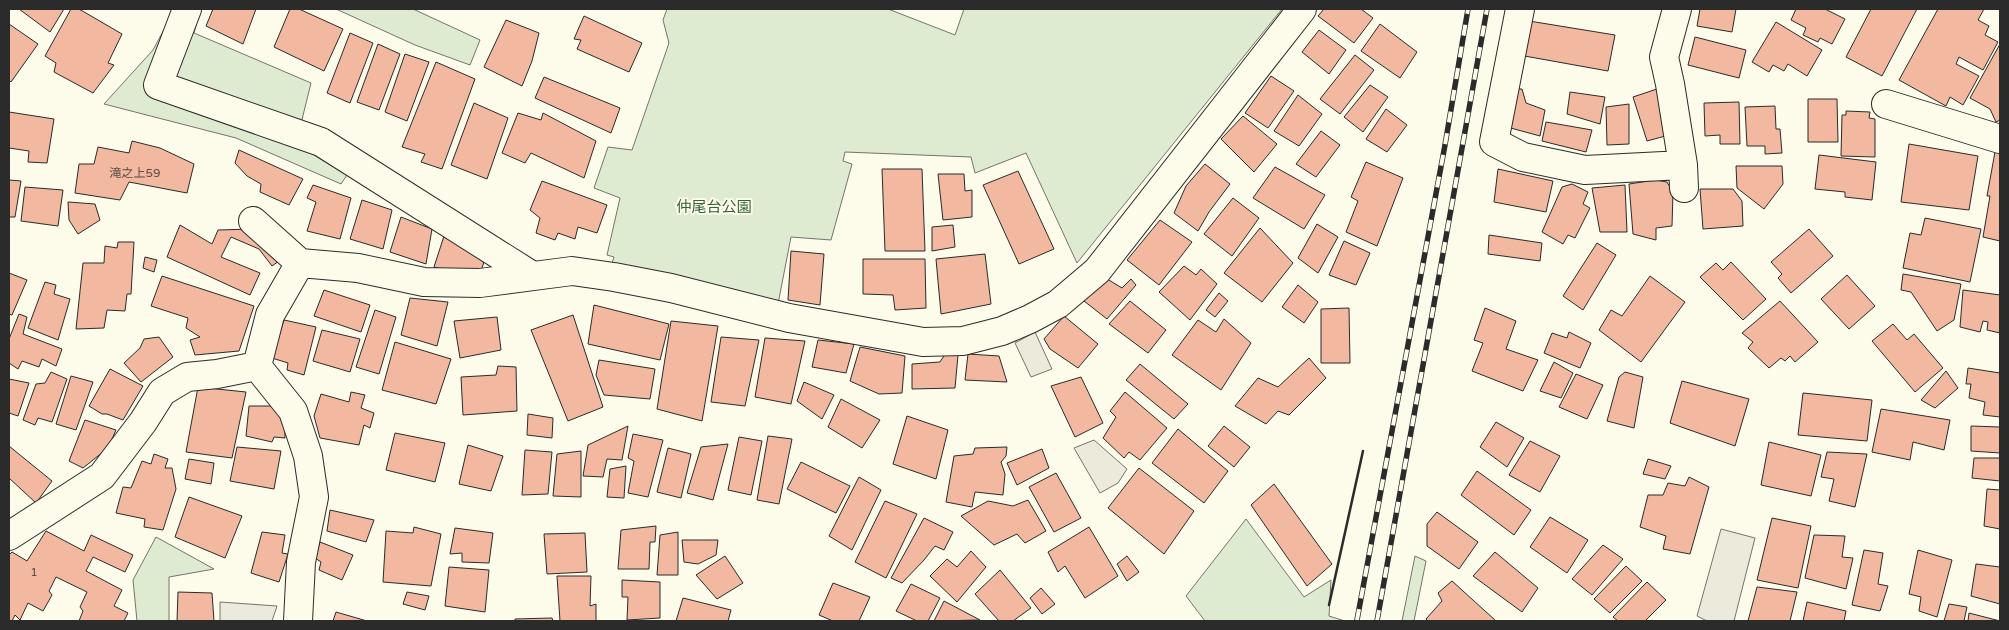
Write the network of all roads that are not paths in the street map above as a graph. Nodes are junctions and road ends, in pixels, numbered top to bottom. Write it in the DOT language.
graph roads {
  1 [pos="187,9"];
  2 [pos="1302,9"];
  3 [pos="1520,9"];
  4 [pos="1677,9"];
  5 [pos="1886,104"];
  6 [pos="2000,139"];
  7 [pos="254,221"];
  8 [pos="300,263"];
  9 [pos="531,275"];
  10 [pos="257,366"];
  11 [pos="9,536"];
  12 [pos="298,621"];
  1 -- 9 [label="street"];
  2 -- 9 [label="street"];
  3 -- 4 [label="street"];
  5 -- 6 [label="street"];
  7 -- 8 [label="street"];
  8 -- 9 [label="street"];
  8 -- 10 [label="street"];
  10 -- 11 [label="street"];
  10 -- 12 [label="street"];
}
